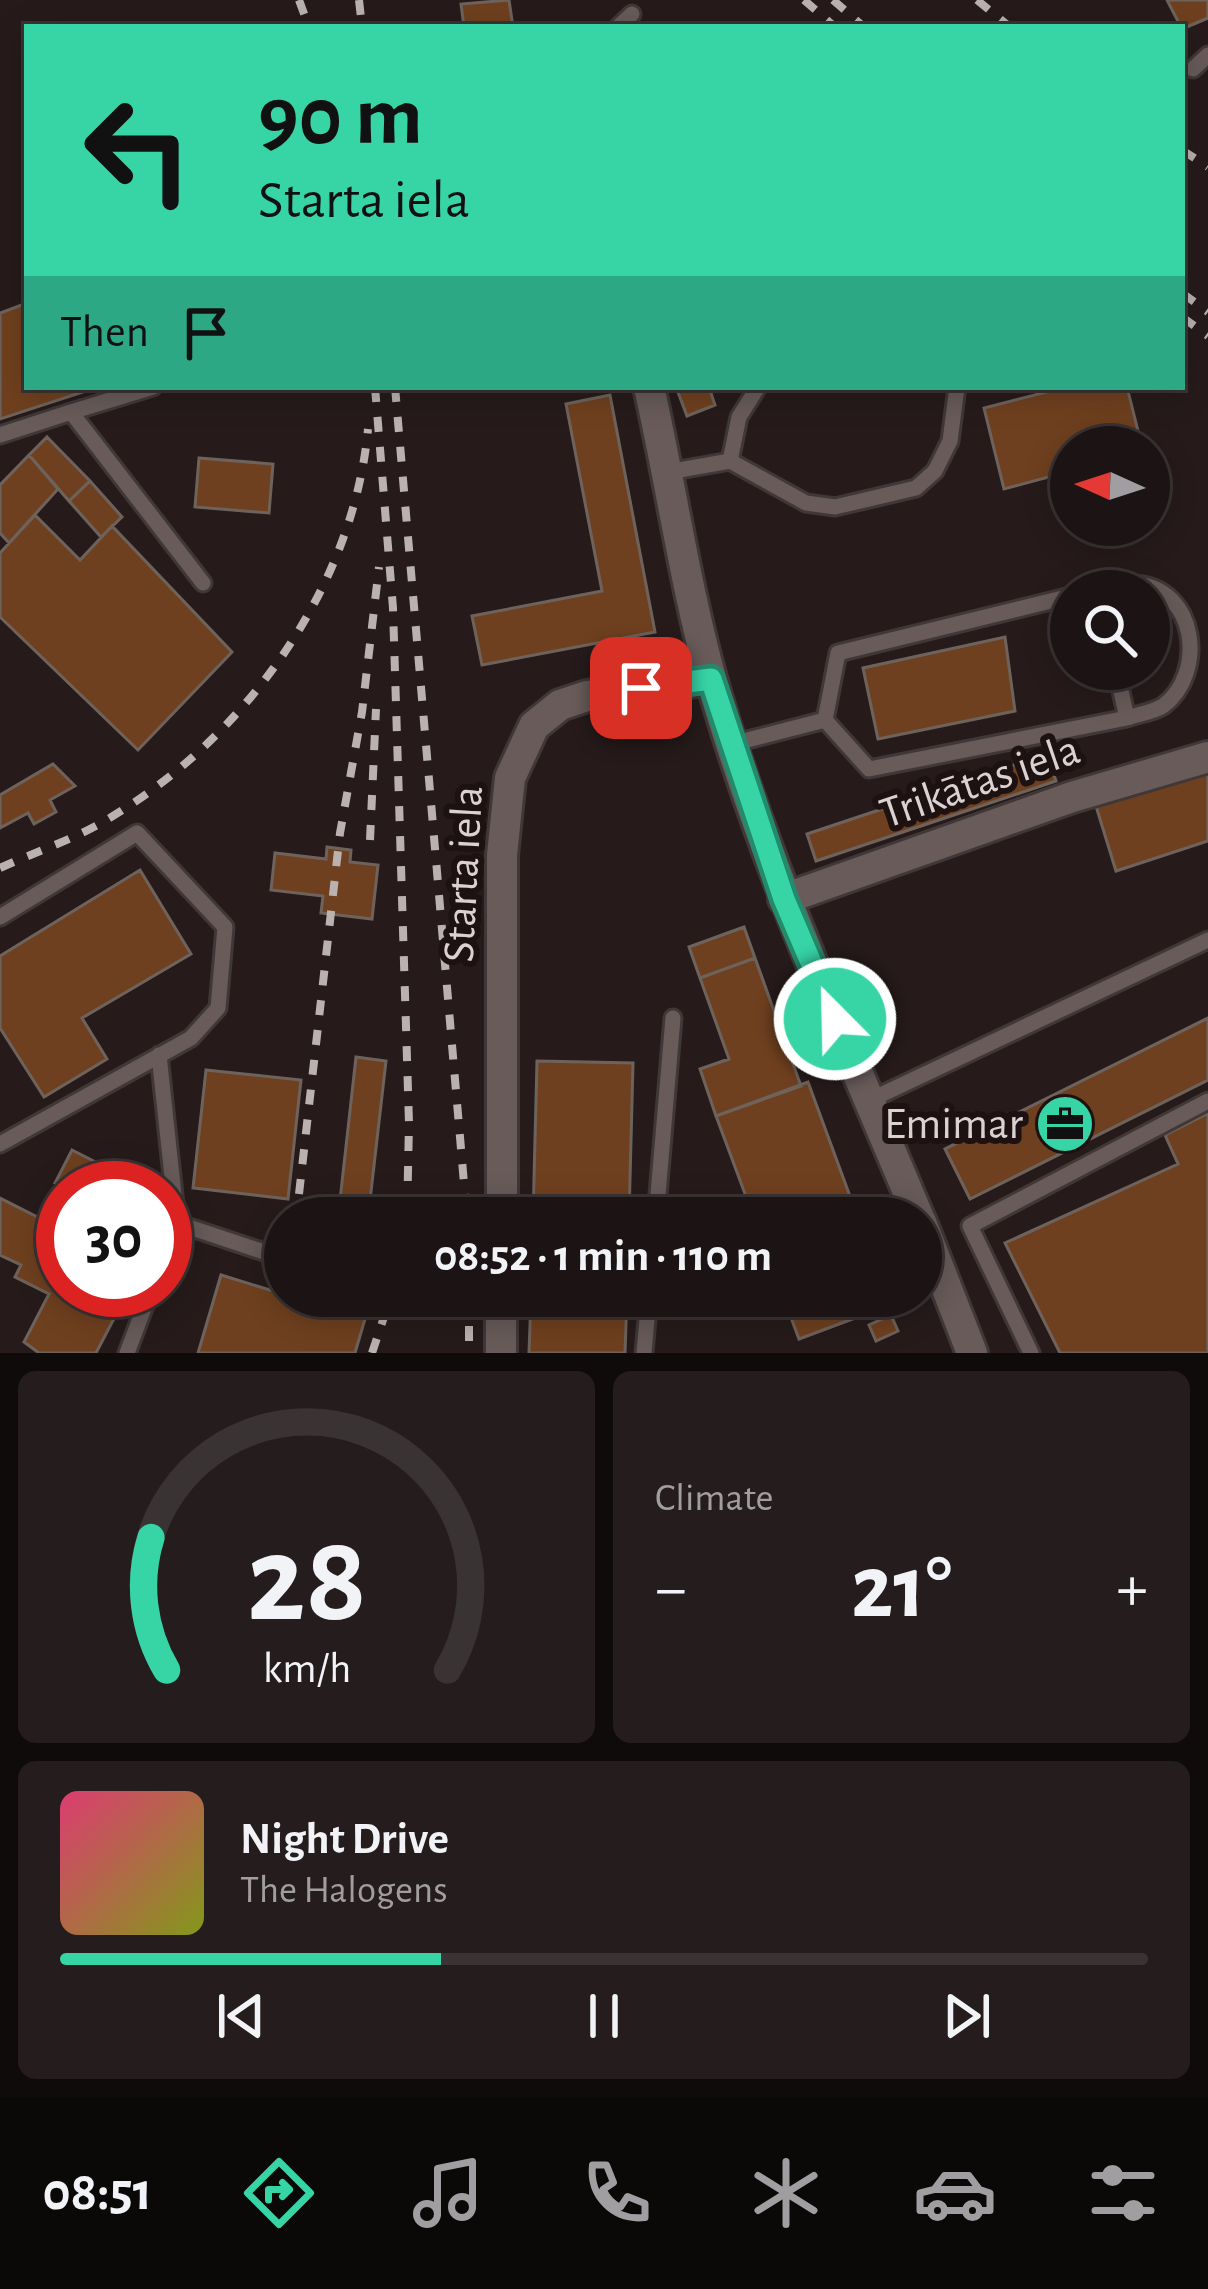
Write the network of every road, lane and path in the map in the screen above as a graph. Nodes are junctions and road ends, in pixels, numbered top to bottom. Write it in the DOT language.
graph roads {
  1 [pos="632,14"];
  2 [pos="621,24"];
  3 [pos="1208,55"];
  4 [pos="1192,69"];
  5 [pos="143,390"];
  6 [pos="650,390"];
  7 [pos="756,390"];
  8 [pos="957,390"];
  9 [pos="70,412"];
  10 [pos="0,435"];
  11 [pos="730,460"];
  12 [pos="668,472"];
  13 [pos="203,583"];
  14 [pos="1050,601"];
  15 [pos="1170,602"];
  16 [pos="711,679"];
  17 [pos="1121,690"];
  18 [pos="1127,718"];
  19 [pos="825,720"];
  20 [pos="732,744"];
  21 [pos="1208,757"];
  22 [pos="784,899"];
  23 [pos="0,917"];
  24 [pos="1208,940"];
  25 [pos="673,1018"];
  26 [pos="159,1055"];
  27 [pos="870,1100"];
  28 [pos="1208,1101"];
  29 [pos="0,1144"];
  30 [pos="170,1161"];
  31 [pos="502,1197"];
  32 [pos="658,1197"];
  33 [pos="910,1197"];
  34 [pos="192,1228"];
  35 [pos="264,1251"];
  36 [pos="942,1273"];
  37 [pos="141,1317"];
  38 [pos="501,1317"];
  39 [pos="647,1317"];
  40 [pos="974,1351"];
  41 [pos="127,1353"];
  42 [pos="500,1353"];
  43 [pos="644,1353"];
  44 [pos="1031,1353"];
  1 -- 2 [label="lane"];
  3 -- 4 [label="lane"];
  5 -- 9 [label="lane"];
  6 -- 12 [label="street"];
  7 -- 11 [label="lane"];
  8 -- 11 [label="lane"];
  9 -- 10 [label="lane"];
  9 -- 13 [label="lane"];
  11 -- 12 [label="lane"];
  12 -- 16 [label="street"];
  14 -- 19 [label="lane"];
  15 -- 18 [label="lane"];
  16 -- 20 [label="street"];
  16 -- 31 [label="street, Starta iela"];
  17 -- 18 [label="lane"];
  18 -- 19 [label="lane"];
  19 -- 20 [label="lane"];
  20 -- 22 [label="street"];
  21 -- 22 [label="street, Trikātas iela"];
  22 -- 27 [label="street"];
  23 -- 26 [label="lane"];
  24 -- 27 [label="lane"];
  25 -- 32 [label="lane"];
  26 -- 29 [label="lane"];
  26 -- 30 [label="lane"];
  27 -- 33 [label="street"];
  28 -- 44 [label="lane"];
  34 -- 35 [label="lane"];
  36 -- 40 [label="street"];
  37 -- 41 [label="lane"];
  38 -- 42 [label="street"];
  39 -- 43 [label="lane"];
}
